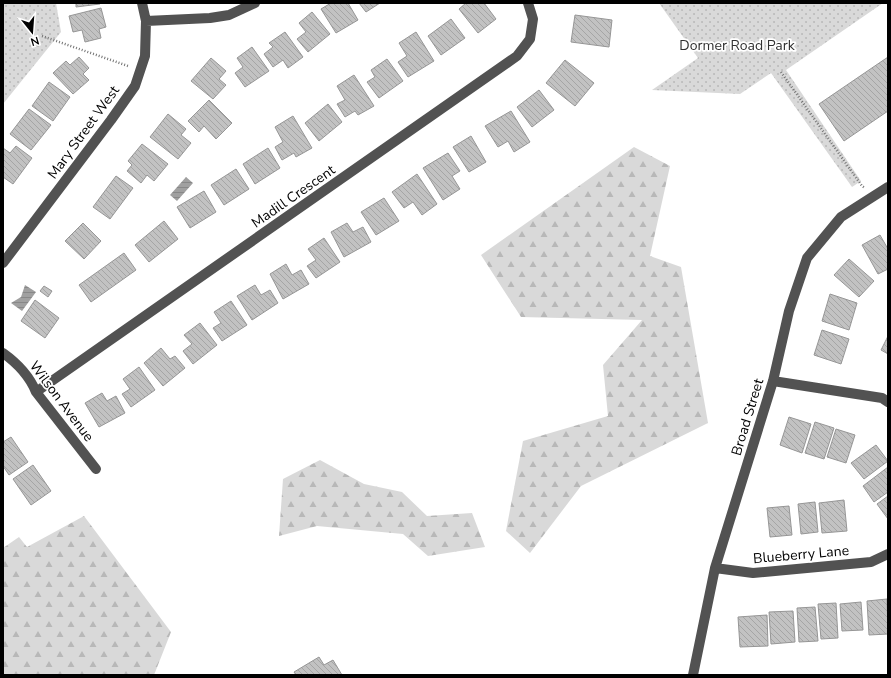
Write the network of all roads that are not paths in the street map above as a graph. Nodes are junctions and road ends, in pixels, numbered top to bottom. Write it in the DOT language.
graph roads {
  1 [pos="142,3"];
  2 [pos="255,3"];
  3 [pos="528,3"];
  4 [pos="146,21"];
  5 [pos="888,187"];
  6 [pos="3,263"];
  7 [pos="3,353"];
  8 [pos="773,381"];
  9 [pos="36,392"];
  10 [pos="888,402"];
  11 [pos="96,469"];
  12 [pos="888,554"];
  13 [pos="716,568"];
  14 [pos="693,675"];
  1 -- 4 [label="street, Mary Street West"];
  2 -- 4 [label="street"];
  3 -- 9 [label="street, Madill Crescent"];
  4 -- 6 [label="street, Mary Street West"];
  5 -- 8 [label="street, Broad Street"];
  7 -- 9 [label="street, Wilson Avenue"];
  8 -- 10 [label="street"];
  8 -- 13 [label="street, Broad Street"];
  9 -- 11 [label="street, Wilson Avenue"];
  12 -- 13 [label="street, Blueberry Lane"];
  13 -- 14 [label="street, Broad Street"];
}
